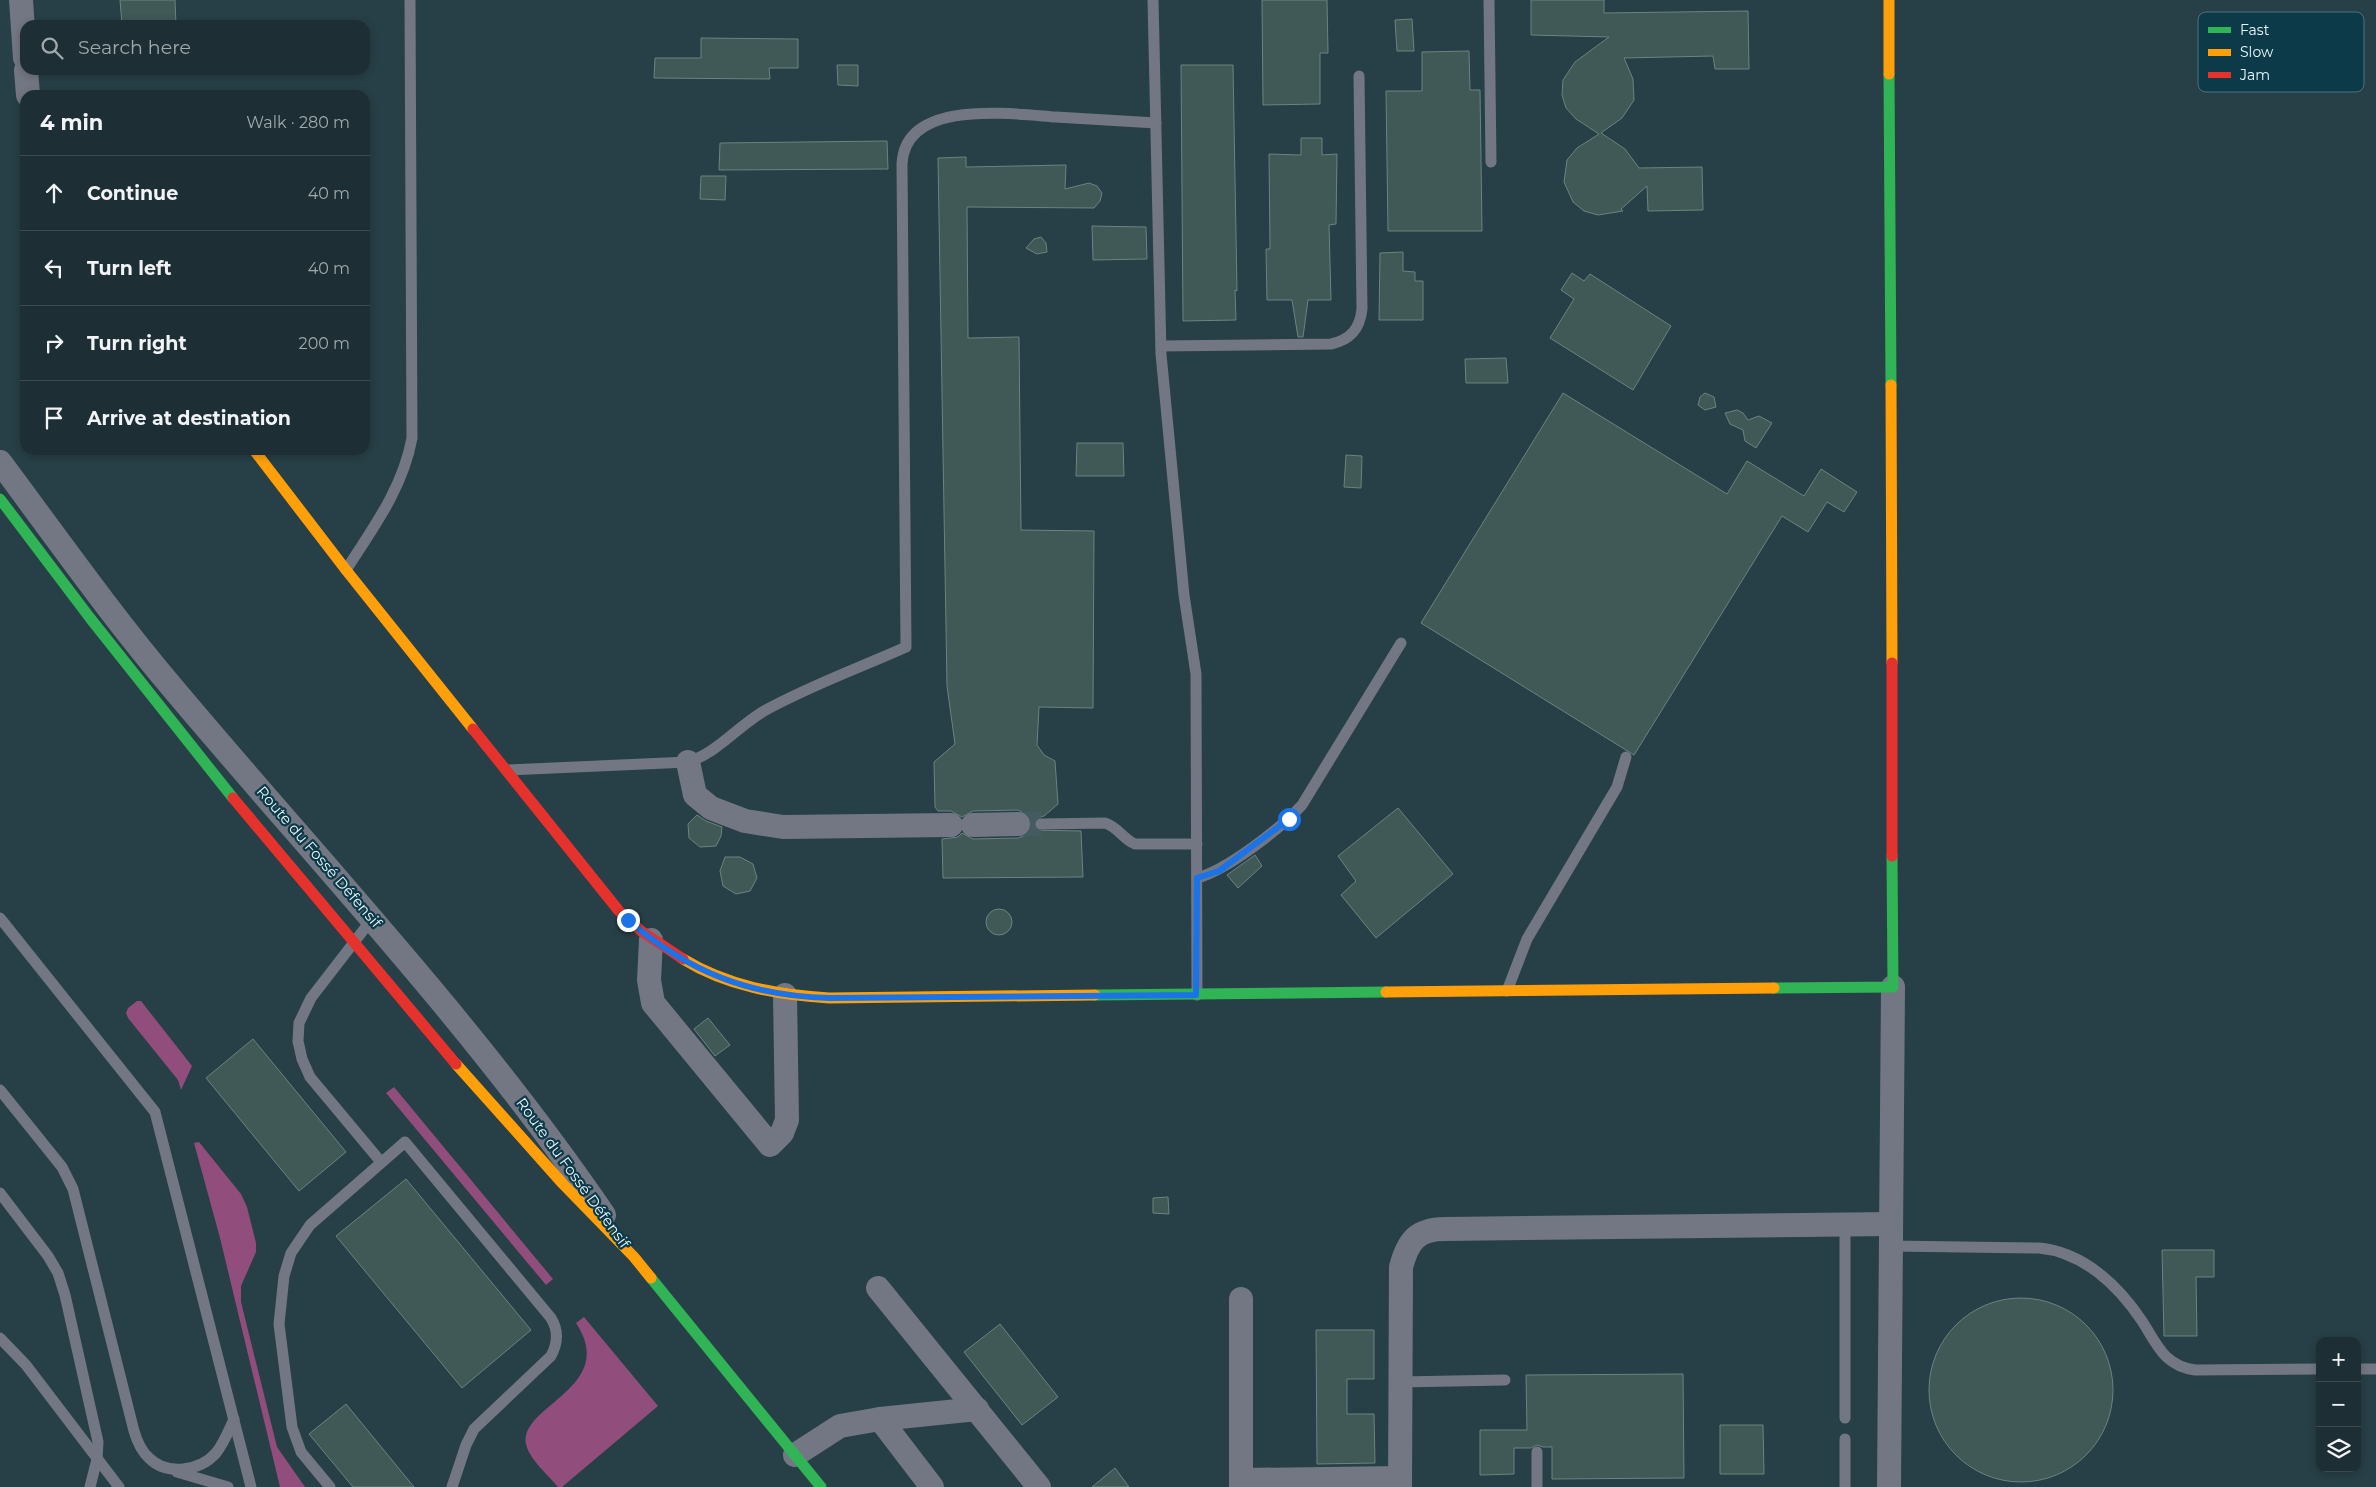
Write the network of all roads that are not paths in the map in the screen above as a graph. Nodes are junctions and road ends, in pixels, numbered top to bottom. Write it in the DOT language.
graph roads {
  1 [pos="21,0"];
  2 [pos="410,0"];
  3 [pos="1153,0"];
  4 [pos="1489,0"];
  5 [pos="1889,0"];
  6 [pos="22,20"];
  7 [pos="26,75"];
  8 [pos="1359,76"];
  9 [pos="28,90"];
  10 [pos="1156,123"];
  11 [pos="1491,162"];
  12 [pos="1161,346"];
  13 [pos="258,455"];
  14 [pos="0,462"];
  15 [pos="0,499"];
  16 [pos="346,570"];
  17 [pos="1401,643"];
  18 [pos="1626,757"];
  19 [pos="688,762"];
  20 [pos="506,770"];
  21 [pos="1018,824"];
  22 [pos="1041,824"];
  23 [pos="1197,844"];
  24 [pos="1197,878"];
  25 [pos="0,918"];
  26 [pos="372,919"];
  27 [pos="651,940"];
  28 [pos="352,943"];
  29 [pos="1893,987"];
  30 [pos="1507,991"];
  31 [pos="785,995"];
  32 [pos="1196,995"];
  33 [pos="0,1090"];
  34 [pos="381,1162"];
  35 [pos="0,1192"];
  36 [pos="1845,1224"];
  37 [pos="1891,1235"];
  38 [pos="634,1258"];
  39 [pos="878,1288"];
  40 [pos="1241,1299"];
  41 [pos="0,1338"];
  42 [pos="2316,1369"];
  43 [pos="2361,1369"];
  44 [pos="2376,1369"];
  45 [pos="1505,1380"];
  46 [pos="1400,1382"];
  47 [pos="977,1409"];
  48 [pos="234,1418"];
  49 [pos="1845,1418"];
  50 [pos="880,1419"];
  51 [pos="1845,1440"];
  52 [pos="1537,1452"];
  53 [pos="795,1455"];
  54 [pos="97,1459"];
  55 [pos="168,1469"];
  56 [pos="1400,1482"];
  57 [pos="1241,1484"];
  58 [pos="90,1487"];
  59 [pos="119,1487"];
  60 [pos="228,1487"];
  61 [pos="251,1487"];
  62 [pos="330,1487"];
  63 [pos="452,1487"];
  64 [pos="821,1487"];
  65 [pos="932,1487"];
  66 [pos="1040,1487"];
  67 [pos="1538,1487"];
  68 [pos="1845,1487"];
  69 [pos="1889,1487"];
  1 -- 6 [label="street"];
  2 -- 16 [label="lane"];
  3 -- 10 [label="lane"];
  4 -- 11 [label="lane"];
  5 -- 29 [label="street"];
  7 -- 9 [label="street"];
  8 -- 12 [label="lane"];
  10 -- 12 [label="lane"];
  10 -- 19 [label="lane"];
  12 -- 23 [label="lane"];
  13 -- 16 [label="street"];
  14 -- 26 [label="street, Route du Fossé Défensif"];
  15 -- 28 [label="street, Route du Fossé Défensif"];
  16 -- 20 [label="street"];
  17 -- 24 [label="lane"];
  18 -- 30 [label="lane"];
  19 -- 20 [label="lane"];
  19 -- 21 [label="street"];
  20 -- 27 [label="street"];
  22 -- 23 [label="lane"];
  23 -- 24 [label="lane"];
  24 -- 32 [label="lane"];
  25 -- 48 [label="lane"];
  26 -- 28 [label="lane"];
  26 -- 38 [label="street, Route du Fossé Défensif"];
  27 -- 31 [label="street"];
  27 -- 31 [label="street"];
  28 -- 34 [label="lane"];
  28 -- 38 [label="street, Route du Fossé Défensif"];
  29 -- 30 [label="street"];
  29 -- 37 [label="street"];
  30 -- 32 [label="street"];
  31 -- 32 [label="street"];
  33 -- 55 [label="lane"];
  34 -- 62 [label="lane"];
  34 -- 63 [label="lane"];
  35 -- 54 [label="lane"];
  36 -- 37 [label="street"];
  36 -- 46 [label="street"];
  36 -- 49 [label="lane"];
  37 -- 42 [label="lane"];
  37 -- 69 [label="street"];
  38 -- 53 [label="street"];
  39 -- 47 [label="street"];
  40 -- 57 [label="street"];
  41 -- 54 [label="lane"];
  43 -- 44 [label="lane"];
  45 -- 46 [label="lane"];
  46 -- 56 [label="street"];
  47 -- 50 [label="street"];
  47 -- 66 [label="street"];
  48 -- 55 [label="lane"];
  48 -- 61 [label="lane"];
  50 -- 53 [label="street"];
  50 -- 65 [label="street"];
  51 -- 68 [label="lane"];
  52 -- 67 [label="lane"];
  53 -- 64 [label="street"];
  54 -- 58 [label="lane"];
  54 -- 59 [label="lane"];
  55 -- 60 [label="lane"];
  56 -- 57 [label="street"];
}
